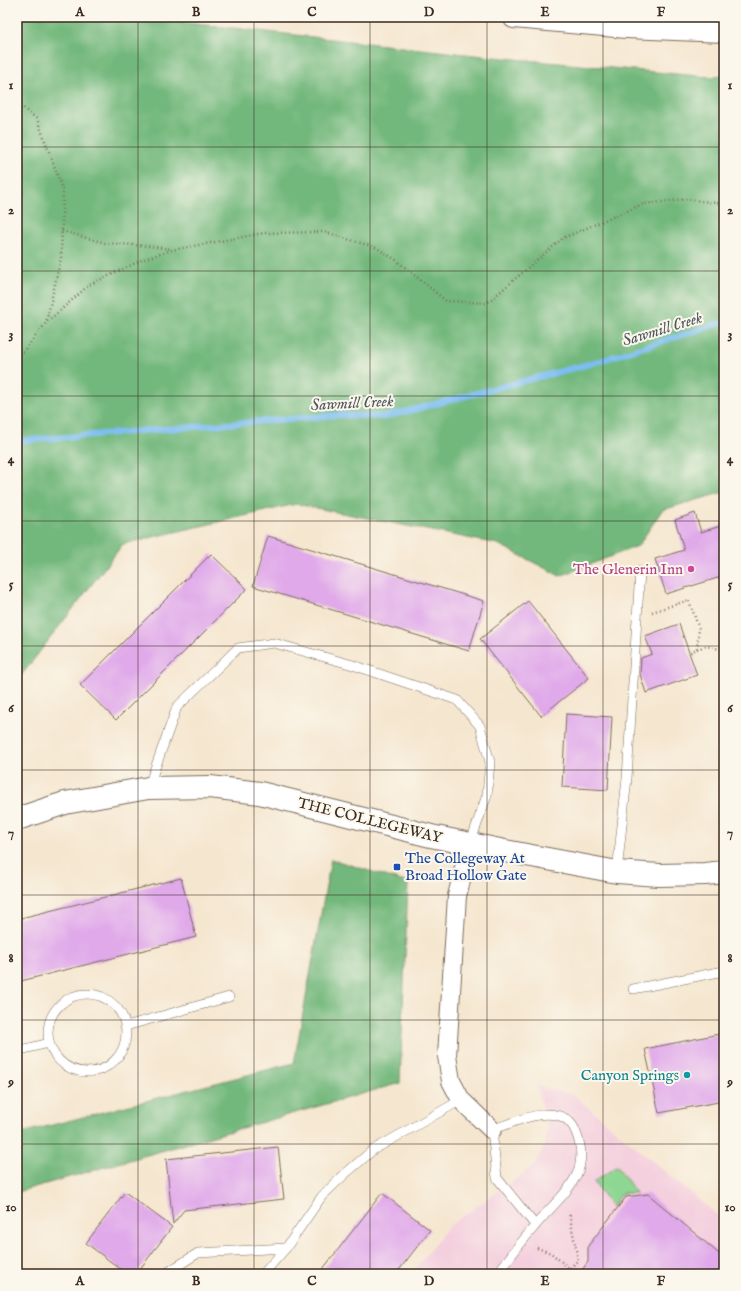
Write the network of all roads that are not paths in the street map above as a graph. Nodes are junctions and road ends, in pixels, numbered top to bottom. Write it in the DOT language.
graph roads {
  1 [pos="514,17"];
  2 [pos="724,30"];
  3 [pos="640,571"];
  4 [pos="148,788"];
  5 [pos="17,819"];
  6 [pos="470,844"];
  7 [pos="617,872"];
  8 [pos="724,872"];
  9 [pos="724,971"];
  10 [pos="632,989"];
  11 [pos="229,997"];
  12 [pos="126,1026"];
  13 [pos="49,1043"];
  14 [pos="17,1051"];
  15 [pos="461,1100"];
  16 [pos="492,1130"];
  17 [pos="535,1225"];
  18 [pos="286,1248"];
  19 [pos="168,1274"];
  20 [pos="263,1274"];
  21 [pos="497,1274"];
  1 -- 2 [label="street"];
  3 -- 7 [label="lane"];
  4 -- 5 [label="street, THE COLLEGEWAY"];
  4 -- 6 [label="street, THE COLLEGEWAY"];
  4 -- 6 [label="lane"];
  6 -- 7 [label="street, THE COLLEGEWAY"];
  6 -- 15 [label="street"];
  7 -- 8 [label="street, THE COLLEGEWAY"];
  9 -- 10 [label="lane"];
  11 -- 12 [label="lane"];
  12 -- 13 [label="lane"];
  12 -- 13 [label="lane"];
  13 -- 14 [label="lane"];
  15 -- 16 [label="street"];
  15 -- 18 [label="lane"];
  16 -- 17 [label="lane"];
  16 -- 17 [label="lane"];
  17 -- 21 [label="lane"];
  18 -- 19 [label="lane"];
  18 -- 20 [label="lane"];
}
